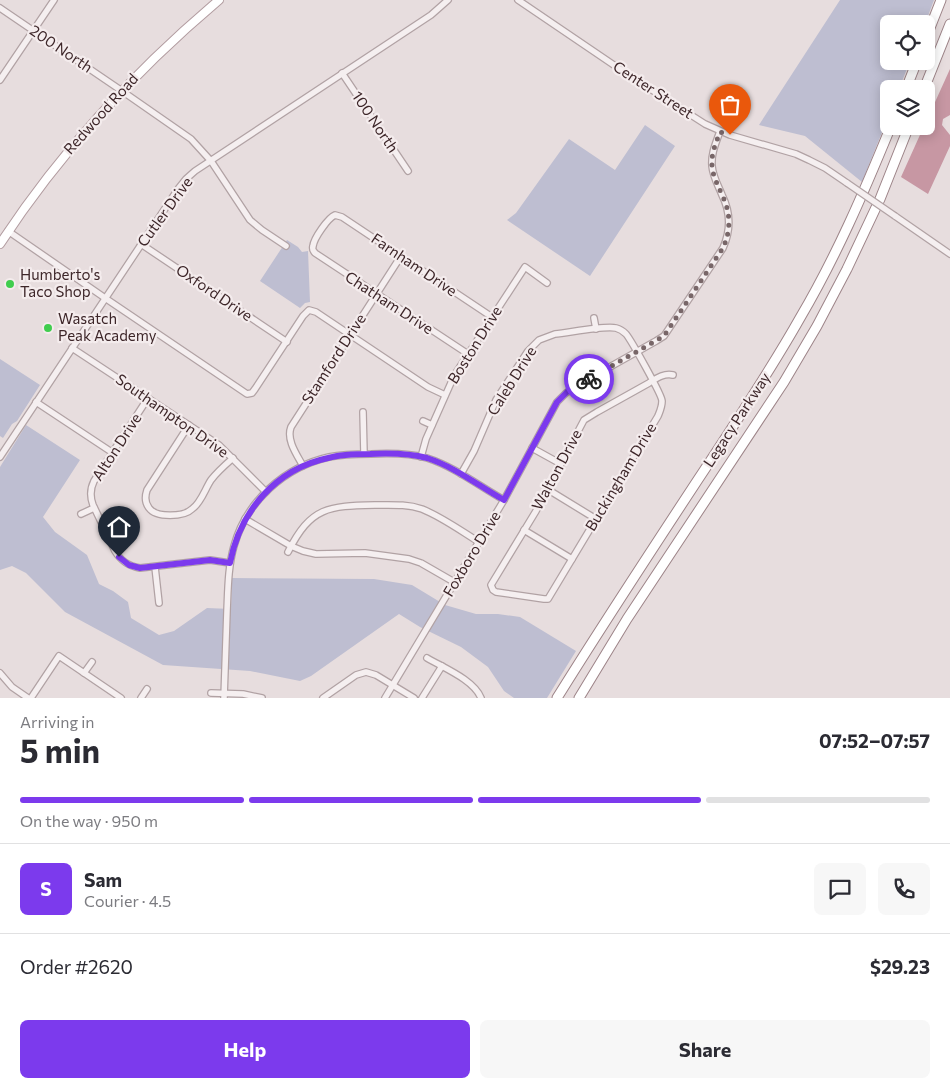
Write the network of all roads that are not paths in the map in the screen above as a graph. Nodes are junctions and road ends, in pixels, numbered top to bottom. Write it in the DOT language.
graph roads {
  1 [pos="54,0"];
  2 [pos="219,0"];
  3 [pos="448,0"];
  4 [pos="518,0"];
  5 [pos="942,0"];
  6 [pos="0,8"];
  7 [pos="935,17"];
  8 [pos="950,24"];
  9 [pos="33,31"];
  10 [pos="342,74"];
  11 [pos="0,80"];
  12 [pos="928,80"];
  13 [pos="122,90"];
  14 [pos="720,132"];
  15 [pos="887,135"];
  16 [pos="905,135"];
  17 [pos="211,161"];
  18 [pos="408,171"];
  19 [pos="335,215"];
  20 [pos="8,231"];
  21 [pos="0,244"];
  22 [pos="141,244"];
  23 [pos="286,246"];
  24 [pos="950,254"];
  25 [pos="401,256"];
  26 [pos="547,283"];
  27 [pos="376,294"];
  28 [pos="105,298"];
  29 [pos="492,317"];
  30 [pos="594,318"];
  31 [pos="596,329"];
  32 [pos="350,335"];
  33 [pos="286,342"];
  34 [pos="72,348"];
  35 [pos="637,352"];
  36 [pos="468,354"];
  37 [pos="673,375"];
  38 [pos="652,381"];
  39 [pos="445,395"];
  40 [pos="148,398"];
  41 [pos="36,402"];
  42 [pos="363,412"];
  43 [pos="423,421"];
  44 [pos="189,425"];
  45 [pos="432,425"];
  46 [pos="532,448"];
  47 [pos="113,453"];
  48 [pos="364,454"];
  49 [pos="0,457"];
  50 [pos="421,457"];
  51 [pos="233,458"];
  52 [pos="561,464"];
  53 [pos="303,466"];
  54 [pos="461,474"];
  55 [pos="547,490"];
  56 [pos="266,492"];
  57 [pos="504,500"];
  58 [pos="94,508"];
  59 [pos="81,514"];
  60 [pos="245,519"];
  61 [pos="596,519"];
  62 [pos="524,530"];
  63 [pos="479,542"];
  64 [pos="290,549"];
  65 [pos="119,557"];
  66 [pos="572,559"];
  67 [pos="113,562"];
  68 [pos="230,563"];
  69 [pos="155,567"];
  70 [pos="454,582"];
  71 [pos="548,599"];
  72 [pos="160,603"];
  73 [pos="427,658"];
  74 [pos="92,662"];
  75 [pos="442,666"];
  76 [pos="84,673"];
  77 [pos="0,674"];
  78 [pos="392,685"];
  79 [pos="147,689"];
  80 [pos="211,693"];
  81 [pos="224,696"];
  82 [pos="29,698"];
  83 [pos="121,698"];
  84 [pos="141,698"];
  85 [pos="262,698"];
  86 [pos="323,698"];
  87 [pos="385,698"];
  88 [pos="414,698"];
  89 [pos="422,698"];
  90 [pos="481,698"];
  91 [pos="557,698"];
  92 [pos="579,698"];
  1 -- 9 [label="street"];
  2 -- 13 [label="main road, Redwood Road"];
  3 -- 10 [label="street, Cutler Drive"];
  4 -- 14 [label="street, Center Street"];
  5 -- 7 [label="highway"];
  6 -- 9 [label="street, 200 North"];
  8 -- 12 [label="highway"];
  9 -- 11 [label="street"];
  9 -- 13 [label="street, 200 North"];
  10 -- 17 [label="street, Cutler Drive"];
  10 -- 18 [label="street, 100 North"];
  13 -- 17 [label="street, 200 North"];
  13 -- 20 [label="main road, Redwood Road"];
  14 -- 24 [label="street, Center Street, bridge"];
  14 -- 35 [label="street, Foxboro Drive"];
  15 -- 91 [label="highway, Legacy Parkway"];
  16 -- 92 [label="highway, Legacy Parkway"];
  17 -- 22 [label="street, Cutler Drive"];
  17 -- 23 [label="street, 200 North"];
  19 -- 25 [label="street, Farnham Drive"];
  19 -- 27 [label="street, Chatham Drive"];
  20 -- 21 [label="main road, Redwood Road"];
  20 -- 28 [label="street"];
  22 -- 28 [label="street, Cutler Drive"];
  22 -- 33 [label="street, Oxford Drive"];
  25 -- 27 [label="street, Stamford Drive"];
  25 -- 29 [label="street, Farnham Drive"];
  26 -- 29 [label="street, Boston Drive"];
  27 -- 32 [label="street, Stamford Drive"];
  27 -- 36 [label="street, Chatham Drive"];
  28 -- 33 [label="street"];
  28 -- 34 [label="street, Cutler Drive"];
  29 -- 36 [label="street, Boston Drive"];
  30 -- 31 [label="street"];
  31 -- 35 [label="street, Caleb Drive"];
  31 -- 54 [label="street, Caleb Drive"];
  32 -- 33 [label="street"];
  32 -- 39 [label="street"];
  32 -- 53 [label="street, Stamford Drive"];
  34 -- 40 [label="street, Southampton Drive"];
  34 -- 41 [label="street, Cutler Drive"];
  35 -- 38 [label="street, Buckingham Drive"];
  35 -- 46 [label="street, Foxboro Drive"];
  36 -- 39 [label="street, Boston Drive"];
  37 -- 38 [label="street, Walton Drive"];
  38 -- 52 [label="street, Walton Drive"];
  38 -- 61 [label="street, Buckingham Drive"];
  39 -- 45 [label="street, Boston Drive"];
  40 -- 44 [label="street, Southampton Drive"];
  40 -- 47 [label="street, Alton Drive"];
  41 -- 47 [label="street"];
  41 -- 49 [label="street, Cutler Drive"];
  42 -- 48 [label="street"];
  43 -- 45 [label="street"];
  44 -- 51 [label="street, Southampton Drive"];
  44 -- 51 [label="street"];
  45 -- 50 [label="street, Boston Drive"];
  46 -- 52 [label="street"];
  46 -- 57 [label="street, Foxboro Drive"];
  47 -- 58 [label="street, Alton Drive"];
  48 -- 50 [label="street"];
  48 -- 53 [label="street"];
  50 -- 54 [label="street"];
  51 -- 56 [label="street, Southampton Drive"];
  52 -- 55 [label="street, Walton Drive"];
  53 -- 56 [label="street"];
  54 -- 57 [label="street"];
  55 -- 61 [label="street"];
  55 -- 62 [label="street, Walton Drive"];
  56 -- 60 [label="street"];
  57 -- 63 [label="street, Foxboro Drive"];
  58 -- 59 [label="street"];
  58 -- 65 [label="street, Alton Drive"];
  60 -- 64 [label="street"];
  60 -- 68 [label="street"];
  61 -- 66 [label="street, Buckingham Drive"];
  62 -- 66 [label="street"];
  62 -- 71 [label="street, Walton Drive"];
  63 -- 64 [label="street"];
  63 -- 70 [label="street, Foxboro Drive"];
  64 -- 70 [label="street"];
  65 -- 67 [label="street"];
  65 -- 69 [label="street"];
  66 -- 71 [label="street, Buckingham Drive"];
  68 -- 69 [label="street"];
  68 -- 81 [label="street"];
  69 -- 72 [label="street"];
  70 -- 78 [label="street, Foxboro Drive"];
  73 -- 75 [label="street"];
  74 -- 76 [label="street"];
  75 -- 89 [label="street"];
  75 -- 90 [label="street"];
  76 -- 82 [label="street"];
  76 -- 83 [label="street"];
  77 -- 82 [label="street"];
  78 -- 86 [label="street"];
  78 -- 87 [label="street, Foxboro Drive"];
  78 -- 88 [label="street"];
  79 -- 84 [label="street"];
  80 -- 81 [label="street"];
  81 -- 85 [label="street"];
}
